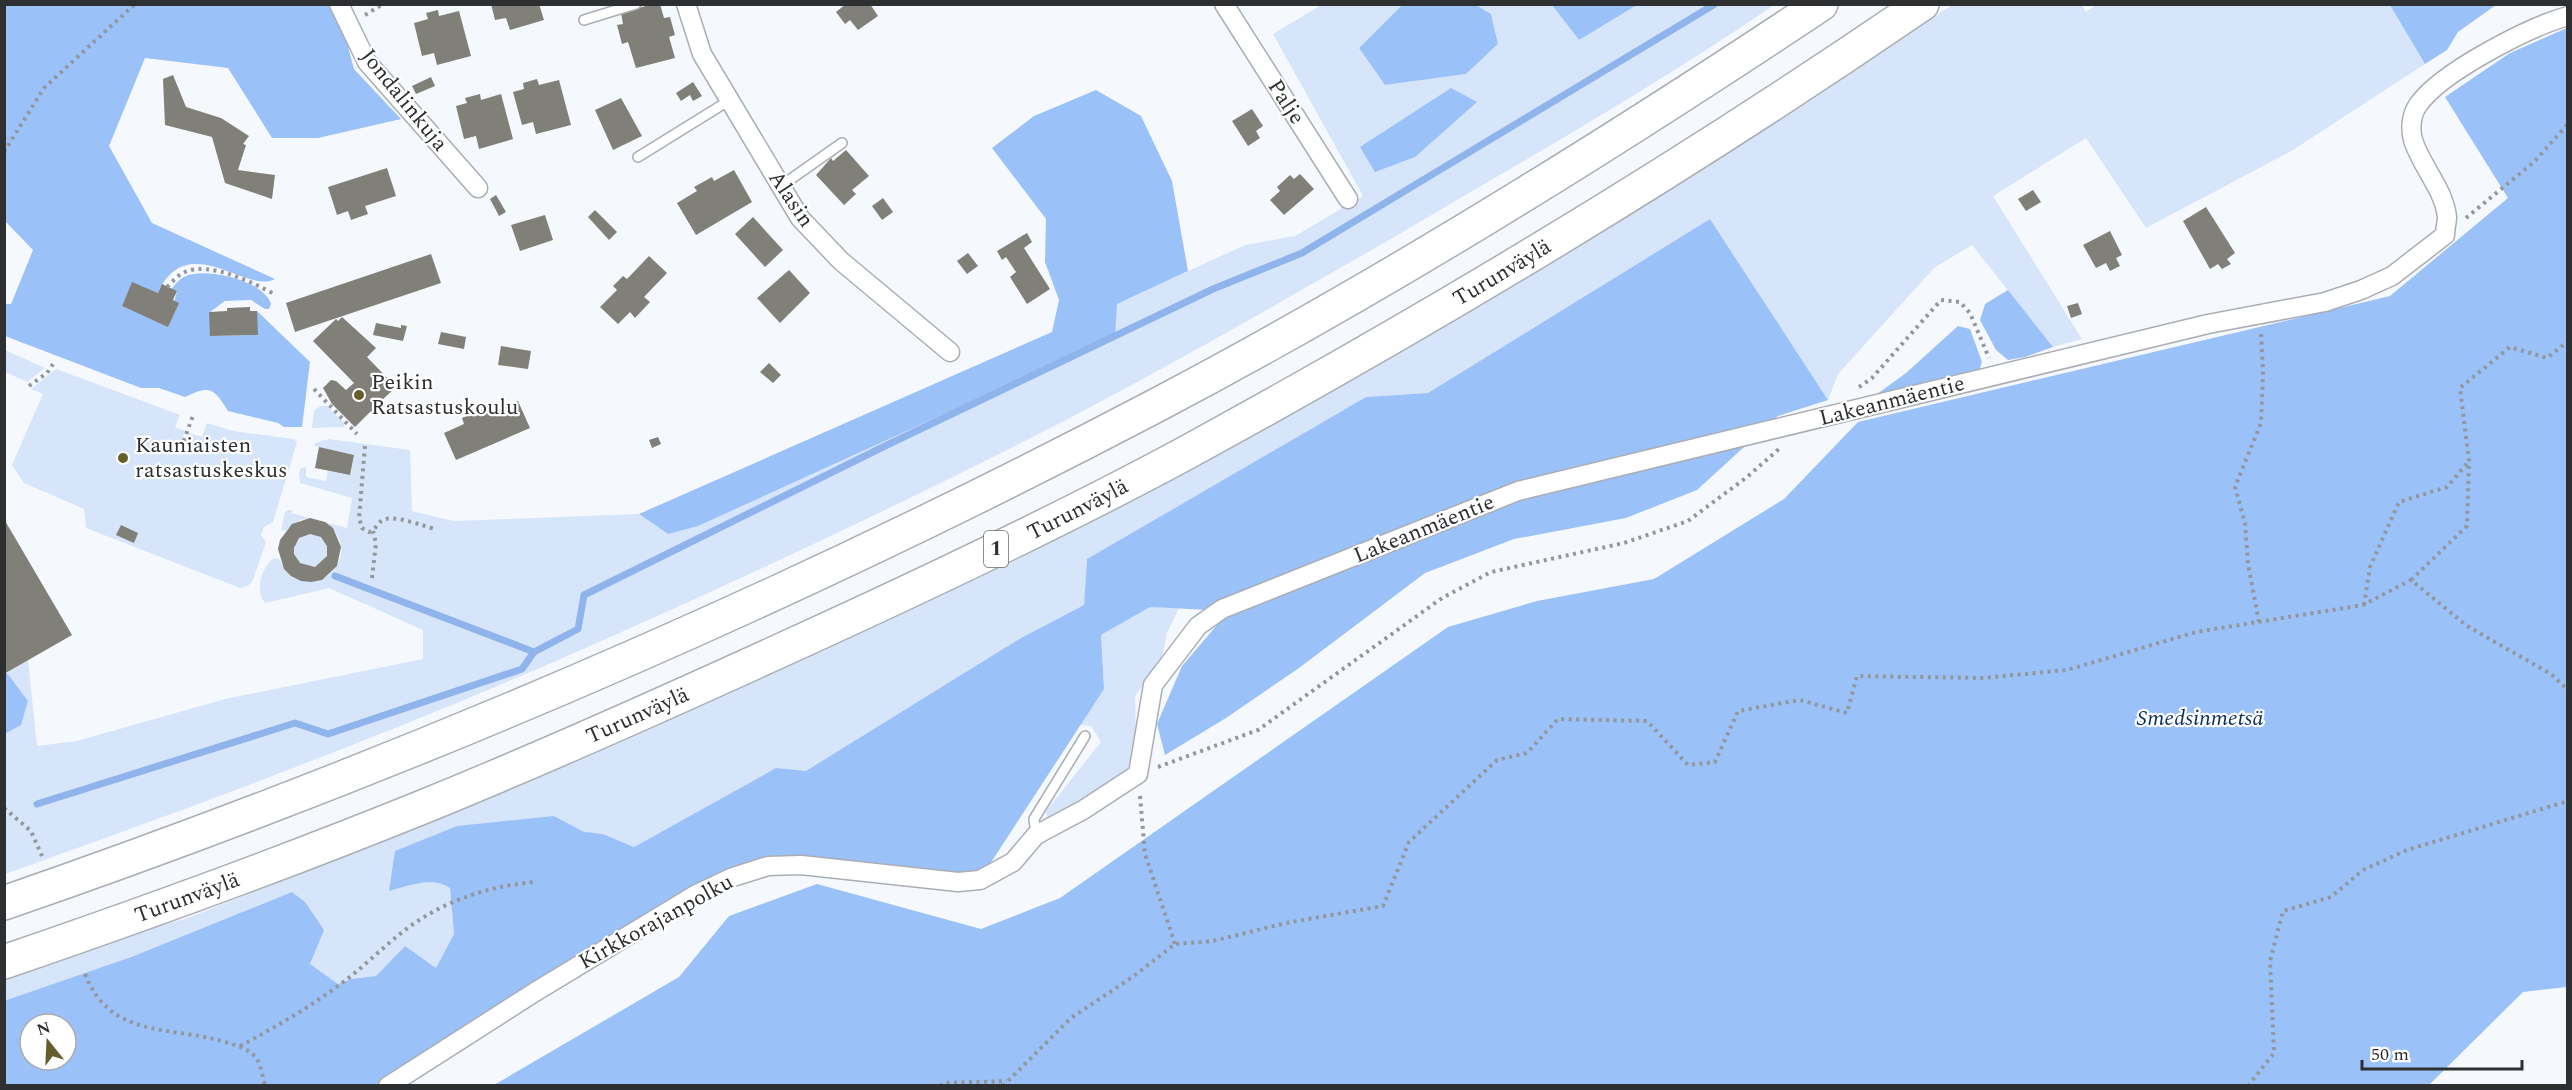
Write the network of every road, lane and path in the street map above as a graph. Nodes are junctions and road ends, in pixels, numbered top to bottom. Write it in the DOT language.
graph roads {
  1 [pos="135,4"];
  2 [pos="339,4"];
  3 [pos="636,4"];
  4 [pos="686,4"];
  5 [pos="1224,4"];
  6 [pos="1821,4"];
  7 [pos="1922,4"];
  8 [pos="2568,16"];
  9 [pos="584,20"];
  10 [pos="730,100"];
  11 [pos="2568,124"];
  12 [pos="842,143"];
  13 [pos="4,152"];
  14 [pos="638,157"];
  15 [pos="781,186"];
  16 [pos="478,188"];
  17 [pos="1348,199"];
  18 [pos="2445,235"];
  19 [pos="167,287"];
  20 [pos="276,295"];
  21 [pos="2260,315"];
  22 [pos="2568,341"];
  23 [pos="950,352"];
  24 [pos="53,364"];
  25 [pos="1995,375"];
  26 [pos="29,386"];
  27 [pos="314,389"];
  28 [pos="1854,390"];
  29 [pos="194,413"];
  30 [pos="1809,422"];
  31 [pos="357,434"];
  32 [pos="365,446"];
  33 [pos="181,448"];
  34 [pos="2469,461"];
  35 [pos="435,529"];
  36 [pos="373,531"];
  37 [pos="372,579"];
  38 [pos="2411,580"];
  39 [pos="2363,605"];
  40 [pos="2259,622"];
  41 [pos="2568,690"];
  42 [pos="1085,736"];
  43 [pos="1138,774"];
  44 [pos="2568,801"];
  45 [pos="4,808"];
  46 [pos="1036,835"];
  47 [pos="42,856"];
  48 [pos="537,882"];
  49 [pos="4,903"];
  50 [pos="1175,944"];
  51 [pos="4,962"];
  52 [pos="85,974"];
  53 [pos="240,1046"];
  54 [pos="1008,1081"];
  55 [pos="265,1086"];
  56 [pos="388,1086"];
  57 [pos="940,1086"];
  58 [pos="1003,1086"];
  59 [pos="2248,1086"];
  1 -- 13 [label="path"];
  2 -- 16 [label="street, Jondalinkuja"];
  3 -- 9 [label="lane"];
  4 -- 10 [label="street, Alasin"];
  5 -- 17 [label="street, Palje"];
  6 -- 49 [label="highway"];
  7 -- 51 [label="highway, Turunväylä / 1"];
  8 -- 18 [label="street"];
  10 -- 14 [label="lane"];
  10 -- 15 [label="street, Alasin"];
  11 -- 18 [label="path"];
  12 -- 15 [label="lane"];
  15 -- 23 [label="street, Alasin"];
  18 -- 21 [label="street, Lakeanmäentie"];
  19 -- 20 [label="path"];
  21 -- 25 [label="street, Lakeanmäentie"];
  21 -- 40 [label="path"];
  22 -- 34 [label="path"];
  24 -- 26 [label="path"];
  25 -- 28 [label="path"];
  25 -- 30 [label="street, Lakeanmäentie"];
  27 -- 31 [label="path"];
  29 -- 33 [label="path"];
  30 -- 43 [label="path"];
  30 -- 43 [label="street, Lakeanmäentie"];
  32 -- 36 [label="path"];
  34 -- 38 [label="path"];
  34 -- 39 [label="path"];
  35 -- 36 [label="path"];
  36 -- 37 [label="path"];
  38 -- 39 [label="path"];
  38 -- 41 [label="path"];
  39 -- 40 [label="path"];
  40 -- 50 [label="path"];
  42 -- 46 [label="lane"];
  43 -- 46 [label="street, Kirkkorajanpolku"];
  43 -- 50 [label="path"];
  44 -- 59 [label="path"];
  45 -- 47 [label="path"];
  46 -- 56 [label="street, Kirkkorajanpolku"];
  48 -- 53 [label="path"];
  50 -- 54 [label="path"];
  52 -- 53 [label="path"];
  53 -- 55 [label="path"];
  54 -- 57 [label="path"];
  54 -- 58 [label="path"];
}
